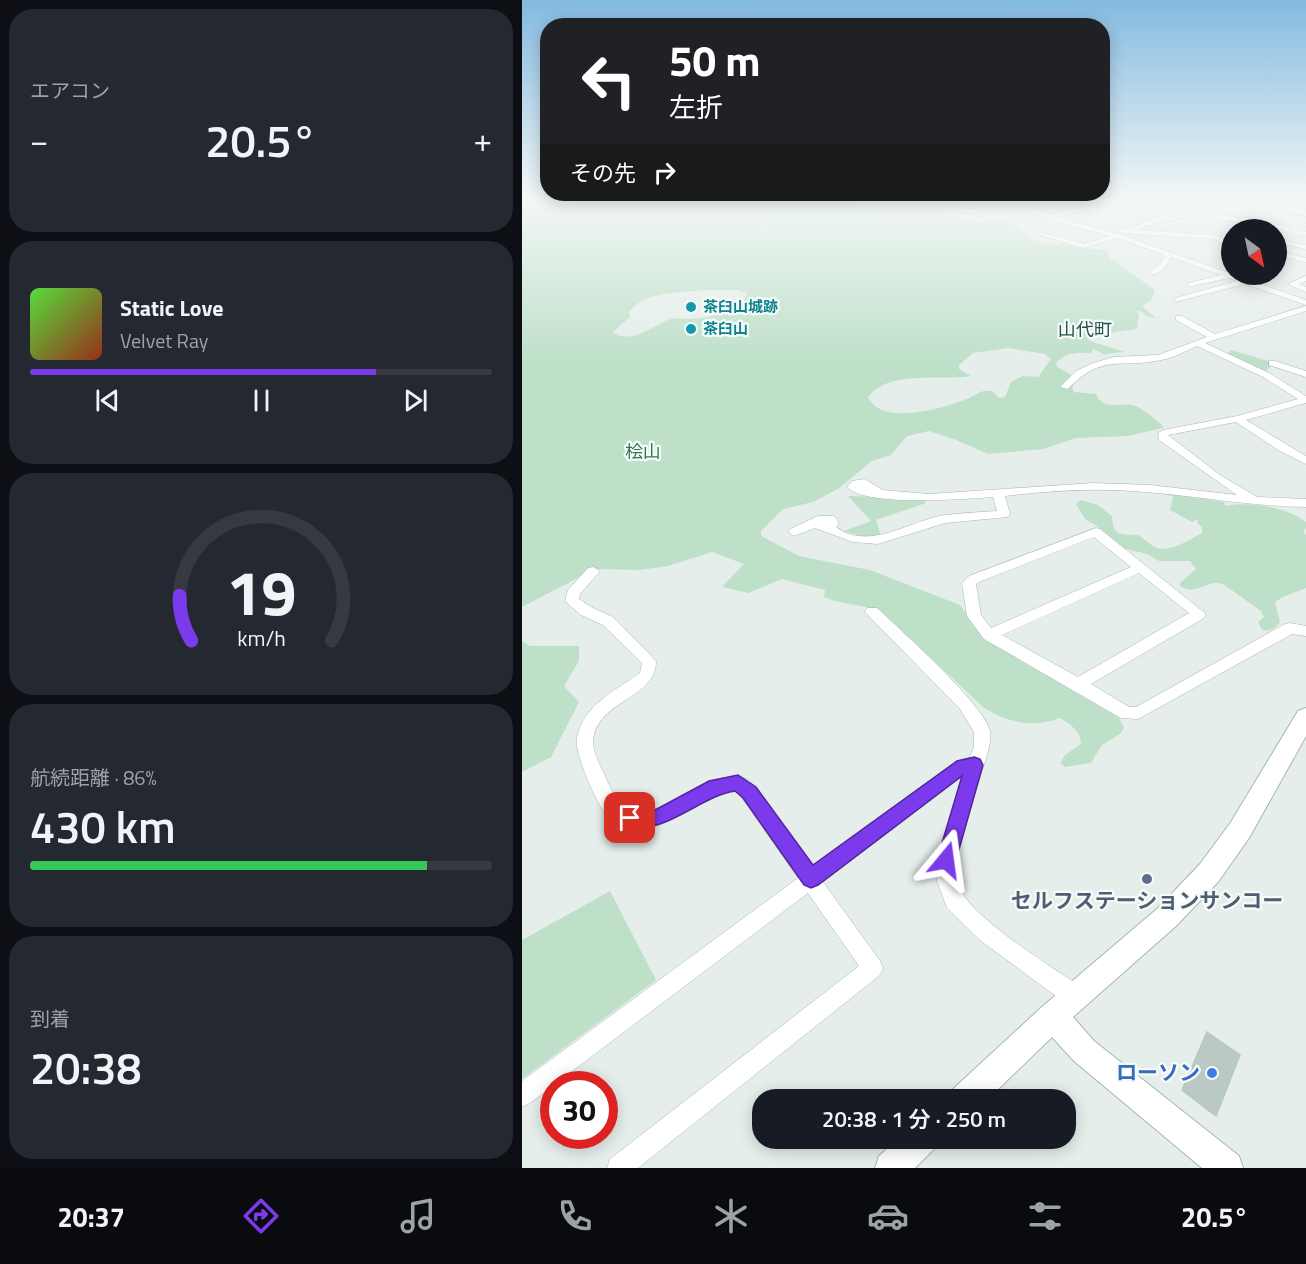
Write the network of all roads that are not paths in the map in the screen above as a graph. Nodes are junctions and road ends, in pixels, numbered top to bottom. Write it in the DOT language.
graph roads {
  1 [pos="1169,254"];
  2 [pos="1287,256"];
  3 [pos="1306,260"];
  4 [pos="1154,272"];
  5 [pos="1221,272"];
  6 [pos="1221,278"];
  7 [pos="1306,278"];
  8 [pos="1191,285"];
  9 [pos="1232,285"];
  10 [pos="1256,285"];
  11 [pos="1306,291"];
  12 [pos="1290,298"];
  13 [pos="1178,300"];
  14 [pos="1306,305"];
  15 [pos="1179,318"];
  16 [pos="1214,338"];
  17 [pos="1197,343"];
  18 [pos="1272,363"];
  19 [pos="1306,374"];
  20 [pos="1306,380"];
  21 [pos="1065,387"];
  22 [pos="1295,392"];
  23 [pos="1238,419"];
  24 [pos="1306,460"];
  25 [pos="879,493"];
  26 [pos="998,493"];
  27 [pos="1254,502"];
  28 [pos="1306,502"];
  29 [pos="794,532"];
  30 [pos="1140,568"];
  31 [pos="593,571"];
  32 [pos="872,612"];
  33 [pos="1306,631"];
  34 [pos="989,635"];
  35 [pos="1078,684"];
  36 [pos="1306,717"];
  37 [pos="974,765"];
  38 [pos="811,878"];
  39 [pos="1075,996"];
  40 [pos="1053,1016"];
  41 [pos="976,1089"];
  42 [pos="522,1095"];
  43 [pos="911,1149"];
  44 [pos="619,1168"];
  45 [pos="891,1168"];
  46 [pos="1227,1168"];
  1 -- 4 [label="street"];
  1 -- 5 [label="street"];
  2 -- 3 [label="street"];
  6 -- 8 [label="street"];
  7 -- 11 [label="street"];
  9 -- 13 [label="street"];
  10 -- 12 [label="street"];
  11 -- 12 [label="street"];
  12 -- 14 [label="street"];
  14 -- 16 [label="street"];
  15 -- 16 [label="street"];
  16 -- 17 [label="street"];
  17 -- 21 [label="street"];
  17 -- 22 [label="street"];
  18 -- 19 [label="street"];
  20 -- 22 [label="street"];
  22 -- 23 [label="street"];
  23 -- 24 [label="street"];
  23 -- 27 [label="street"];
  25 -- 26 [label="street"];
  26 -- 27 [label="street"];
  26 -- 29 [label="street"];
  27 -- 28 [label="street"];
  30 -- 34 [label="street"];
  30 -- 34 [label="street"];
  30 -- 35 [label="street"];
  31 -- 38 [label="street"];
  32 -- 37 [label="street"];
  33 -- 35 [label="street"];
  34 -- 35 [label="street"];
  36 -- 39 [label="street"];
  37 -- 38 [label="street"];
  37 -- 39 [label="street"];
  38 -- 42 [label="street"];
  38 -- 44 [label="street"];
  39 -- 40 [label="street"];
  40 -- 41 [label="street"];
  40 -- 46 [label="street"];
  43 -- 45 [label="street"];
}
